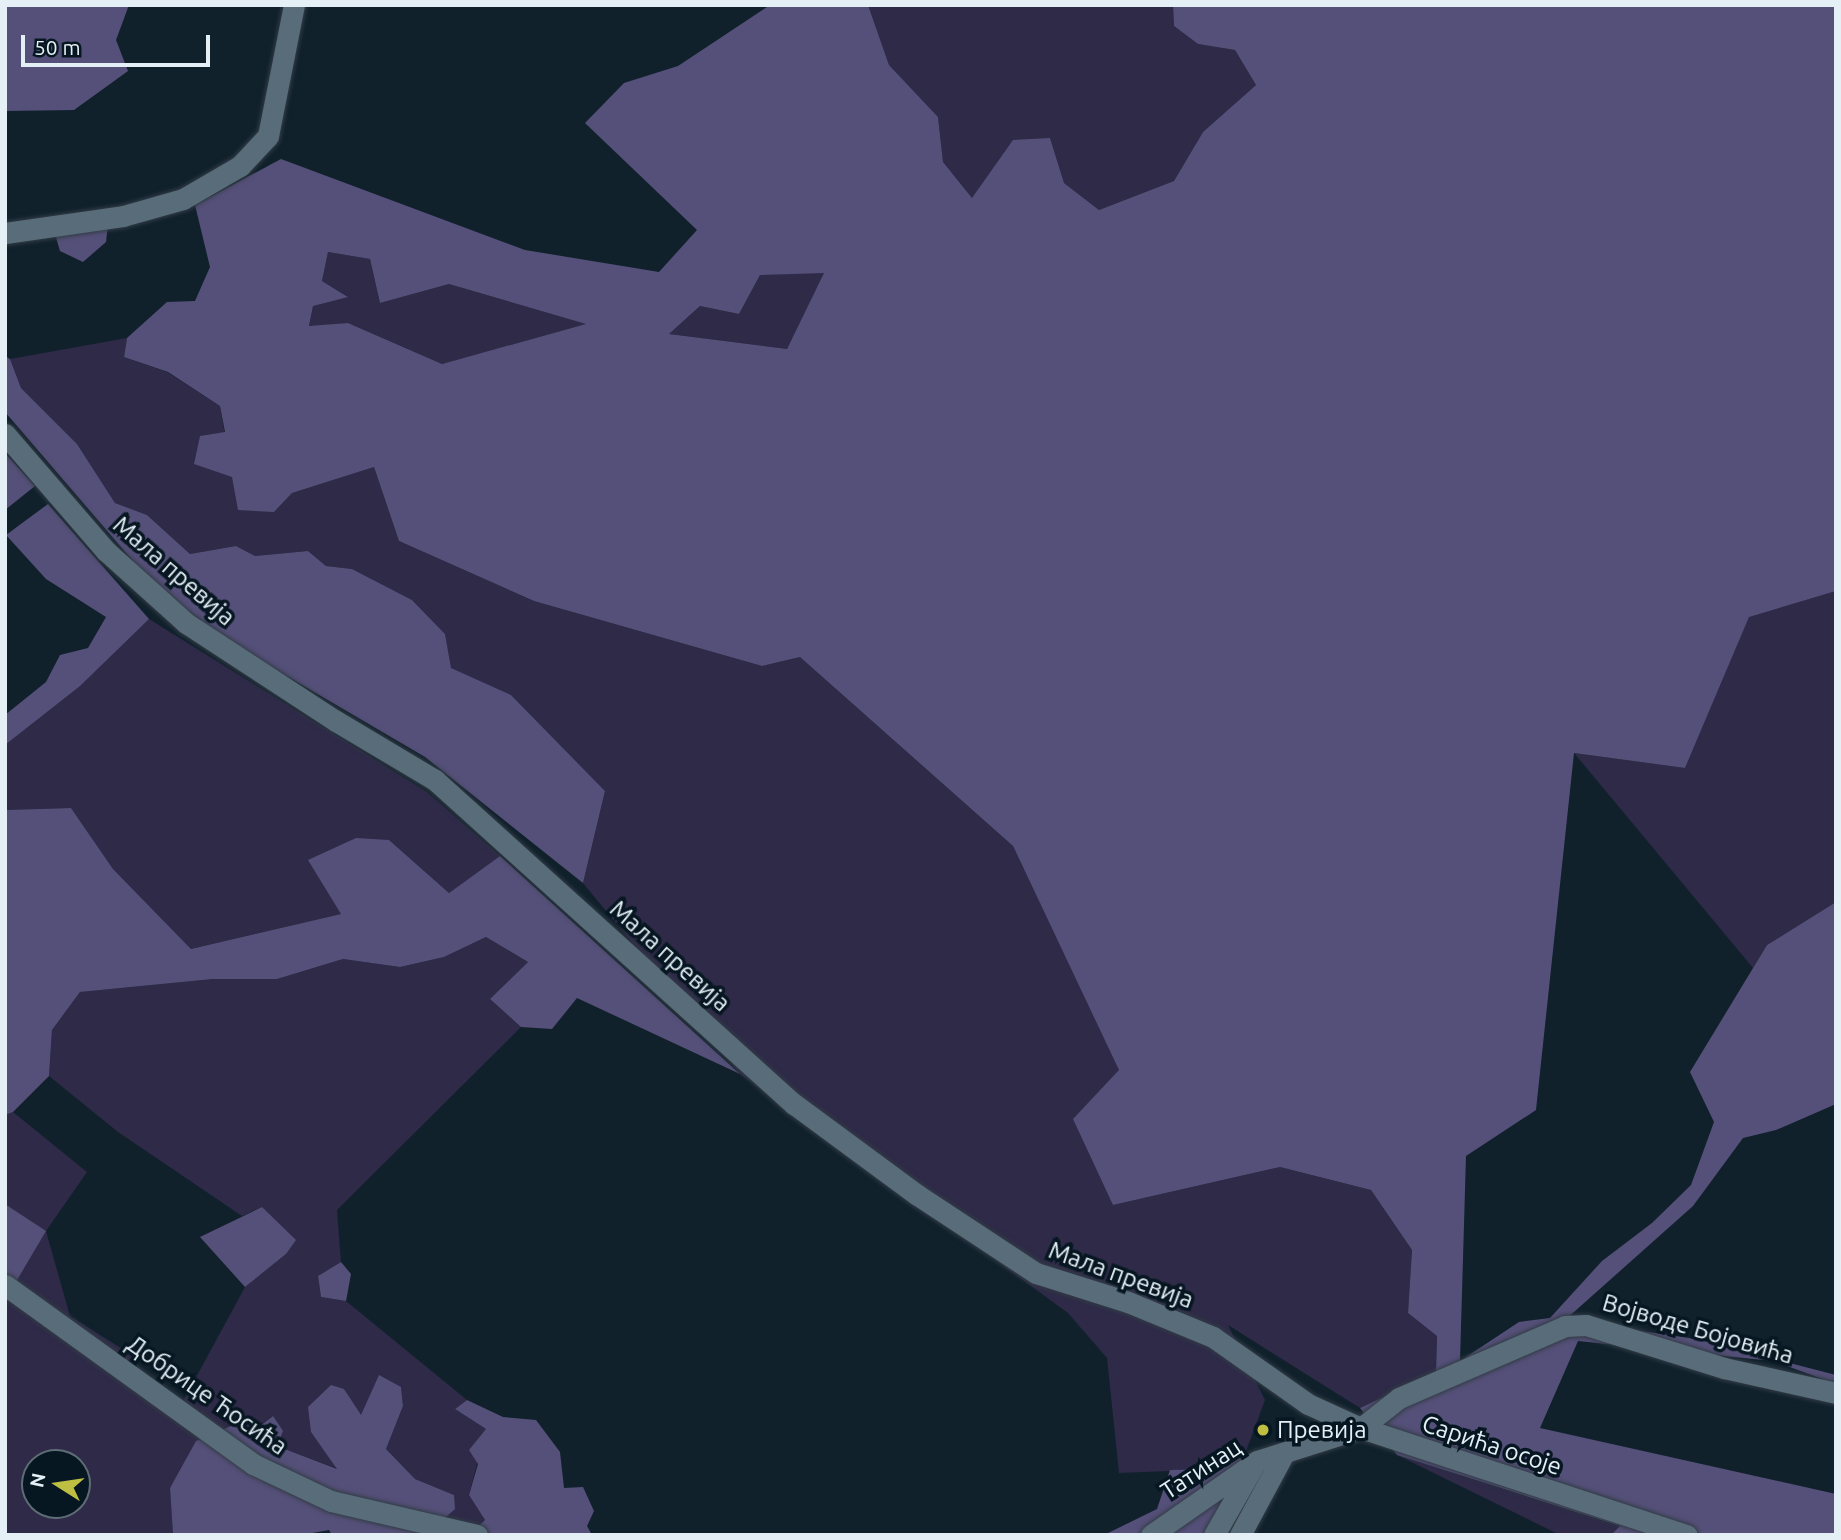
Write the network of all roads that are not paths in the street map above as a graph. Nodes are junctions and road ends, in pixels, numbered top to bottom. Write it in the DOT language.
graph roads {
  1 [pos="294,5"];
  2 [pos="5,233"];
  3 [pos="5,434"];
  4 [pos="5,1285"];
  5 [pos="1836,1392"];
  6 [pos="1361,1429"];
  7 [pos="1283,1455"];
  8 [pos="1257,1461"];
  9 [pos="477,1535"];
  10 [pos="1151,1535"];
  11 [pos="1214,1535"];
  12 [pos="1240,1535"];
  13 [pos="1687,1535"];
  1 -- 2 [label="street"];
  3 -- 6 [label="street, Мала превија"];
  4 -- 9 [label="street, Добрице Ћосића"];
  5 -- 6 [label="street, Војводе Бојовића"];
  6 -- 7 [label="street"];
  6 -- 13 [label="street, Сарића осоје"];
  7 -- 8 [label="street, Татинац"];
  7 -- 12 [label="street"];
  8 -- 10 [label="street, Татинац"];
  8 -- 11 [label="street"];
}
